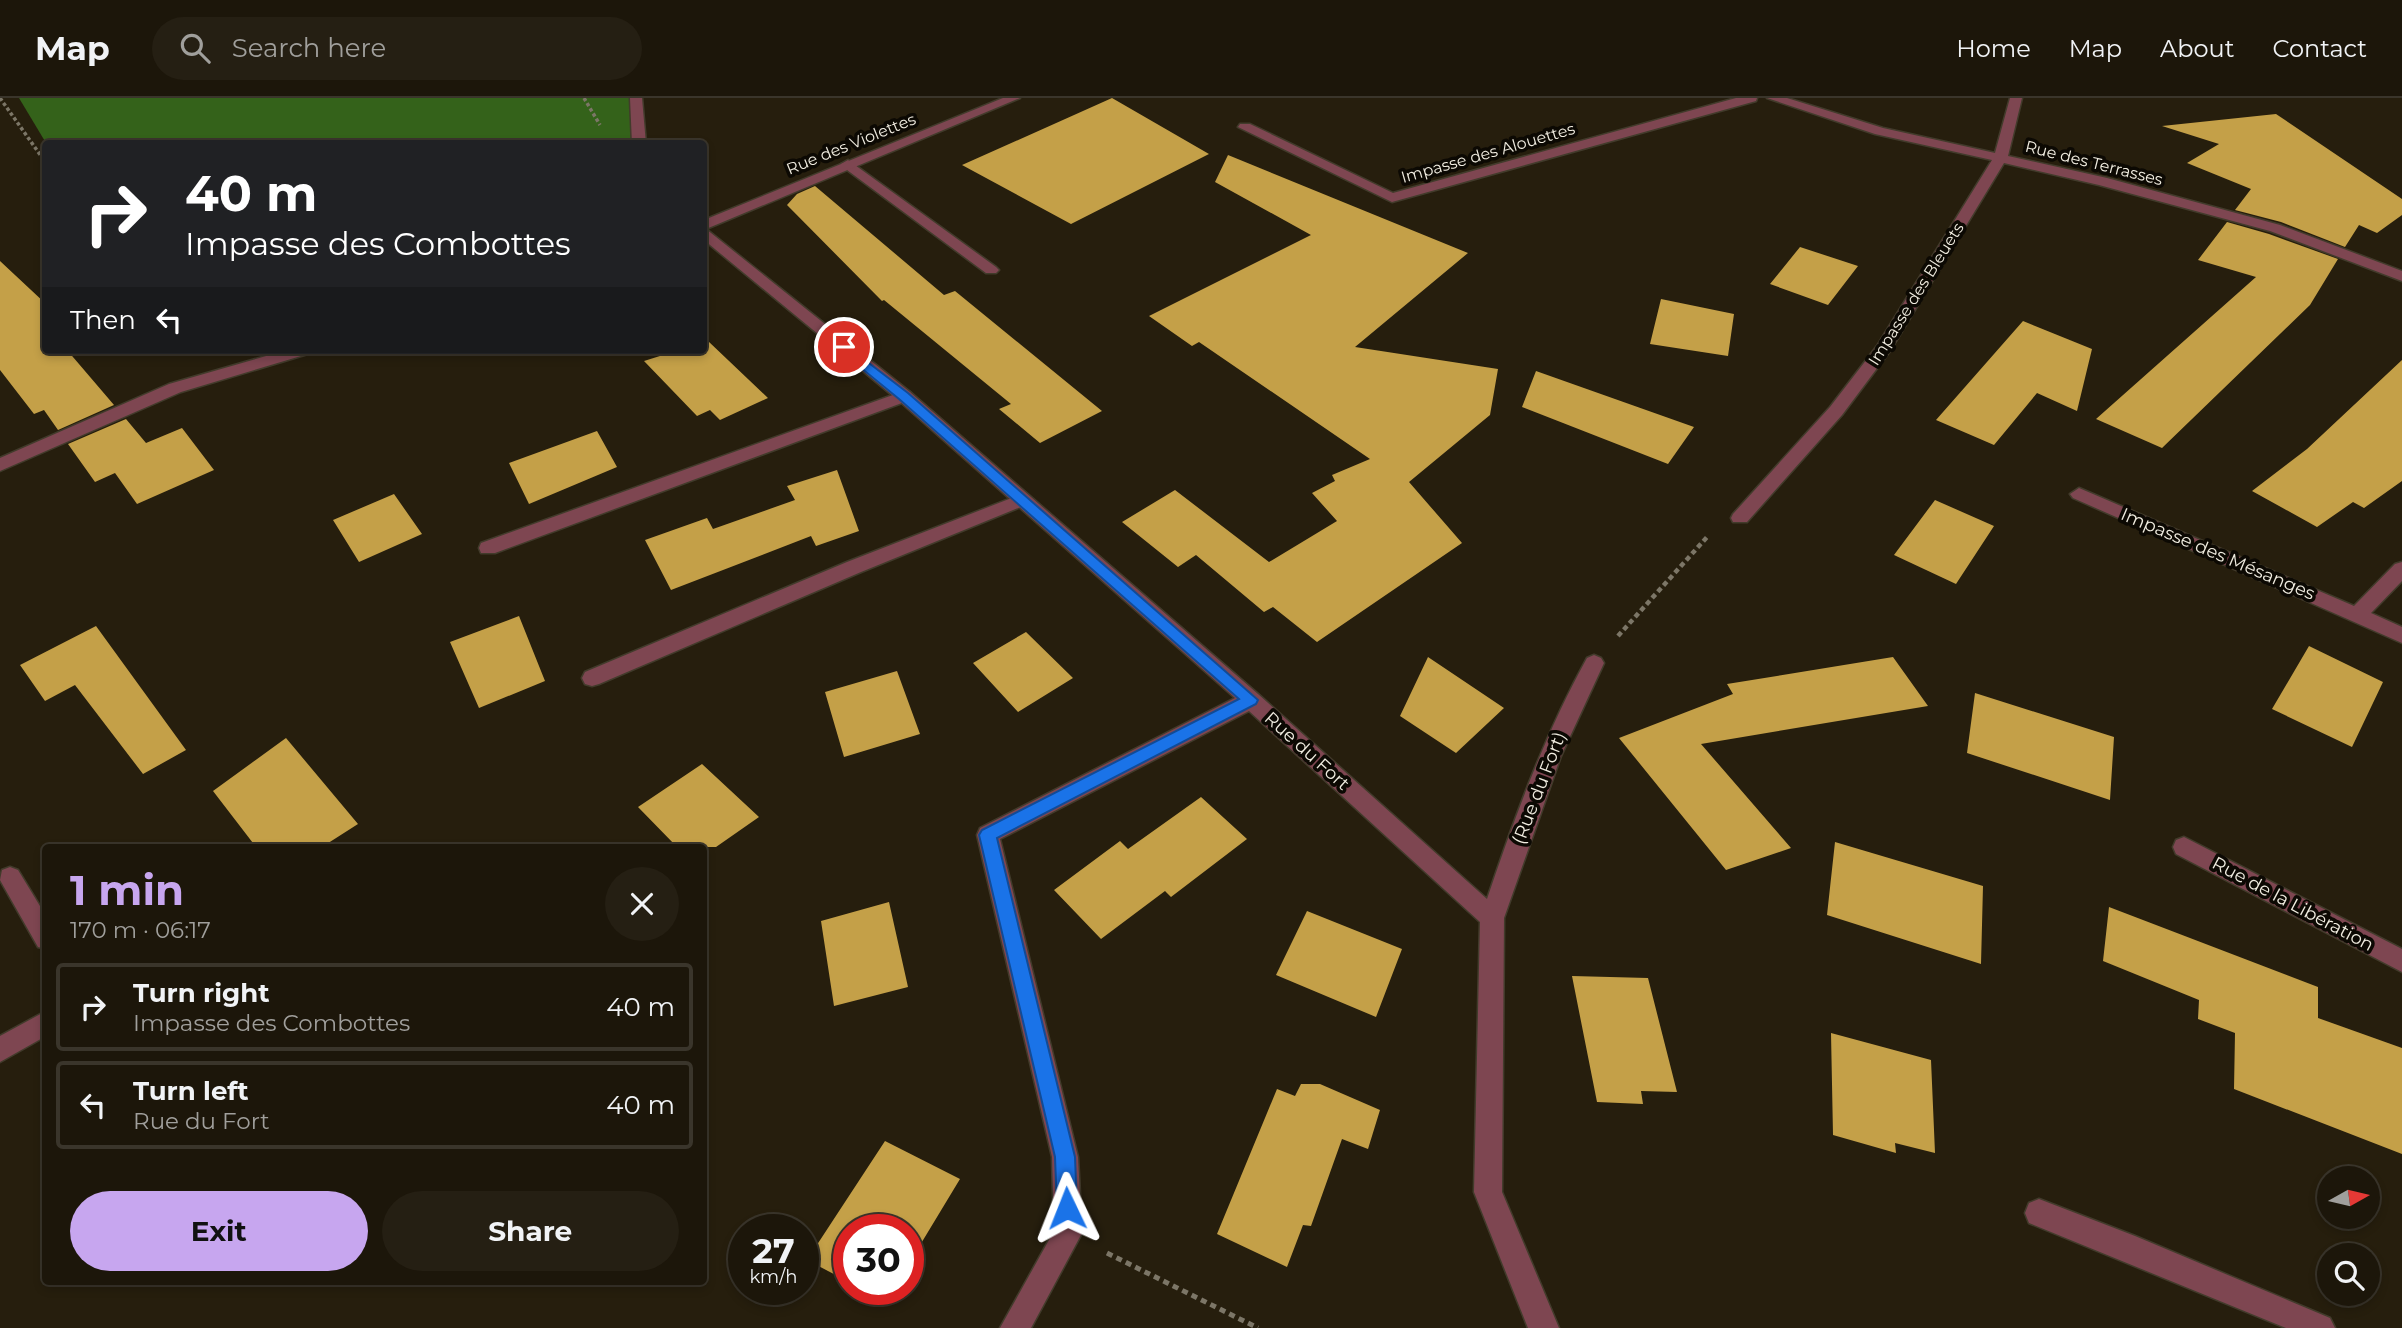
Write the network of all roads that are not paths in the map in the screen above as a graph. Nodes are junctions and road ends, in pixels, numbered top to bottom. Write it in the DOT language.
graph roads {
  1 [pos="636,98"];
  2 [pos="1014,98"];
  3 [pos="1751,98"];
  4 [pos="1773,98"];
  5 [pos="2016,98"];
  6 [pos="1245,127"];
  7 [pos="639,140"];
  8 [pos="2000,159"];
  9 [pos="848,164"];
  10 [pos="707,224"];
  11 [pos="707,235"];
  12 [pos="991,270"];
  13 [pos="2402,275"];
  14 [pos="291,354"];
  15 [pos="904,396"];
  16 [pos="0,465"];
  17 [pos="2079,494"];
  18 [pos="1022,500"];
  19 [pos="1740,518"];
  20 [pos="488,548"];
  21 [pos="2402,569"];
  22 [pos="2357,615"];
  23 [pos="2402,636"];
  24 [pos="1594,663"];
  25 [pos="592,678"];
  26 [pos="1251,700"];
  27 [pos="2185,847"];
  28 [pos="3,873"];
  29 [pos="1492,918"];
  30 [pos="42,933"];
  31 [pos="2402,961"];
  32 [pos="42,1024"];
  33 [pos="0,1050"];
  34 [pos="2039,1213"];
  35 [pos="1015,1328"];
  36 [pos="1544,1328"];
  37 [pos="2320,1328"];
  1 -- 7 [label="street"];
  2 -- 9 [label="street, Rue des Violettes"];
  3 -- 6 [label="street, Impasse des Alouettes"];
  4 -- 8 [label="street, Rue des Terrasses"];
  5 -- 8 [label="street, Impasse des Bleuets"];
  8 -- 13 [label="street, Rue des Terrasses"];
  8 -- 19 [label="street, Impasse des Bleuets"];
  9 -- 10 [label="street, Rue des Violettes"];
  9 -- 12 [label="street"];
  11 -- 15 [label="street, Rue du Fort"];
  14 -- 16 [label="street"];
  15 -- 18 [label="street, Rue du Fort"];
  15 -- 20 [label="street"];
  17 -- 22 [label="street, Impasse des Mésanges"];
  18 -- 25 [label="street"];
  18 -- 26 [label="street, Rue du Fort"];
  21 -- 22 [label="street"];
  22 -- 23 [label="street, Impasse des Mésanges"];
  24 -- 29 [label="street, (Rue du Fort)"];
  26 -- 29 [label="street, Rue du Fort"];
  26 -- 35 [label="street"];
  27 -- 31 [label="street, Rue de la Libération"];
  28 -- 30 [label="street"];
  29 -- 36 [label="street"];
  32 -- 33 [label="street"];
  34 -- 37 [label="street"];
}
